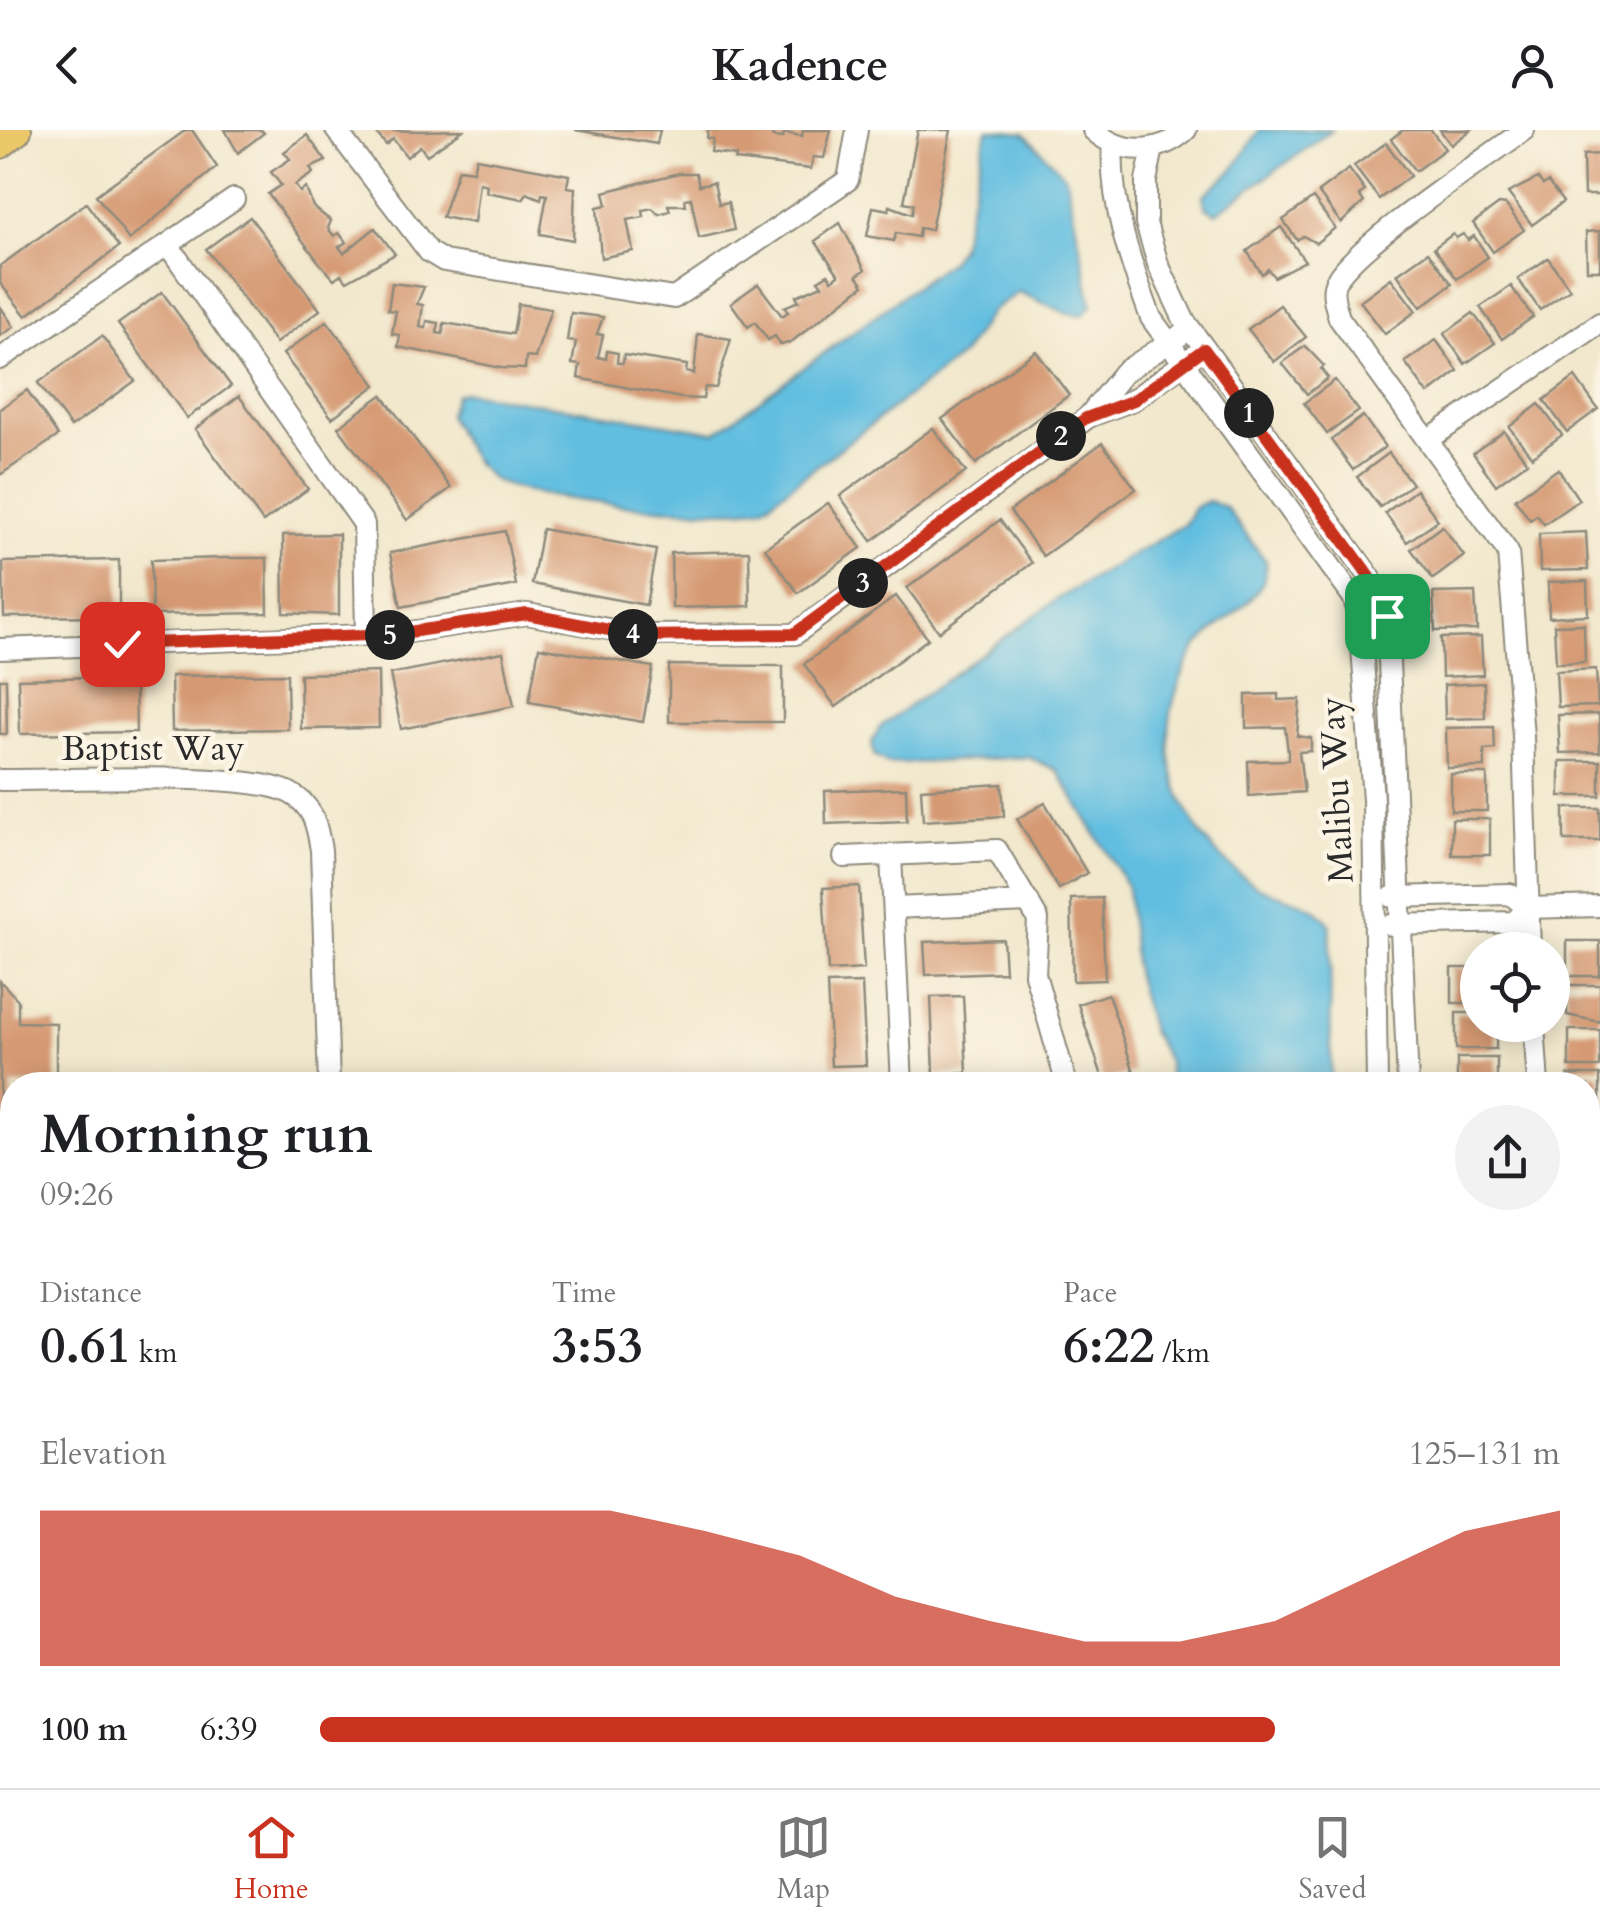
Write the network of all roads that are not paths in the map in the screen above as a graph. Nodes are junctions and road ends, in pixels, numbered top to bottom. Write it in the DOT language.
graph roads {
  1 [pos="16,130"];
  2 [pos="336,130"];
  3 [pos="856,130"];
  4 [pos="1093,130"];
  5 [pos="1186,130"];
  6 [pos="1524,130"];
  7 [pos="0,143"];
  8 [pos="1113,144"];
  9 [pos="1153,148"];
  10 [pos="234,199"];
  11 [pos="168,244"];
  12 [pos="1600,322"];
  13 [pos="1190,329"];
  14 [pos="1167,343"];
  15 [pos="1204,349"];
  16 [pos="0,359"];
  17 [pos="1182,364"];
  18 [pos="1086,418"];
  19 [pos="1429,439"];
  20 [pos="366,636"];
  21 [pos="0,649"];
  22 [pos="0,780"];
  23 [pos="891,855"];
  24 [pos="844,857"];
  25 [pos="1402,897"];
  26 [pos="1375,898"];
  27 [pos="1029,902"];
  28 [pos="1600,906"];
  29 [pos="894,908"];
  30 [pos="1528,908"];
  31 [pos="1403,924"];
  32 [pos="1376,925"];
  33 [pos="1529,932"];
  34 [pos="1535,1042"];
  35 [pos="330,1072"];
  36 [pos="901,1072"];
  37 [pos="1063,1072"];
  38 [pos="1376,1072"];
  39 [pos="1408,1072"];
  40 [pos="1537,1072"];
  1 -- 7 [label="highway"];
  2 -- 3 [label="street"];
  4 -- 8 [label="street"];
  5 -- 9 [label="street"];
  6 -- 19 [label="street"];
  8 -- 9 [label="street"];
  8 -- 14 [label="street, Malibu Way"];
  9 -- 13 [label="street, Malibu Way"];
  10 -- 11 [label="street"];
  11 -- 16 [label="street"];
  11 -- 20 [label="street"];
  12 -- 19 [label="street"];
  13 -- 14 [label="street"];
  13 -- 15 [label="street, Malibu Way"];
  14 -- 17 [label="street, Malibu Way"];
  14 -- 18 [label="street"];
  15 -- 17 [label="street"];
  15 -- 25 [label="street, Malibu Way"];
  17 -- 18 [label="street"];
  17 -- 26 [label="street, Malibu Way"];
  18 -- 20 [label="street"];
  19 -- 30 [label="street"];
  20 -- 21 [label="street"];
  22 -- 35 [label="street, Baptist Way"];
  23 -- 24 [label="street"];
  23 -- 27 [label="street"];
  23 -- 29 [label="street"];
  25 -- 26 [label="street"];
  25 -- 30 [label="street"];
  25 -- 31 [label="street, Malibu Way"];
  26 -- 32 [label="street, Malibu Way"];
  27 -- 29 [label="street"];
  27 -- 37 [label="street"];
  28 -- 30 [label="street"];
  29 -- 36 [label="street"];
  30 -- 31 [label="street"];
  30 -- 33 [label="street"];
  31 -- 32 [label="street"];
  31 -- 39 [label="street, Malibu Way"];
  32 -- 38 [label="street, Malibu Way"];
  34 -- 40 [label="street"];
}
